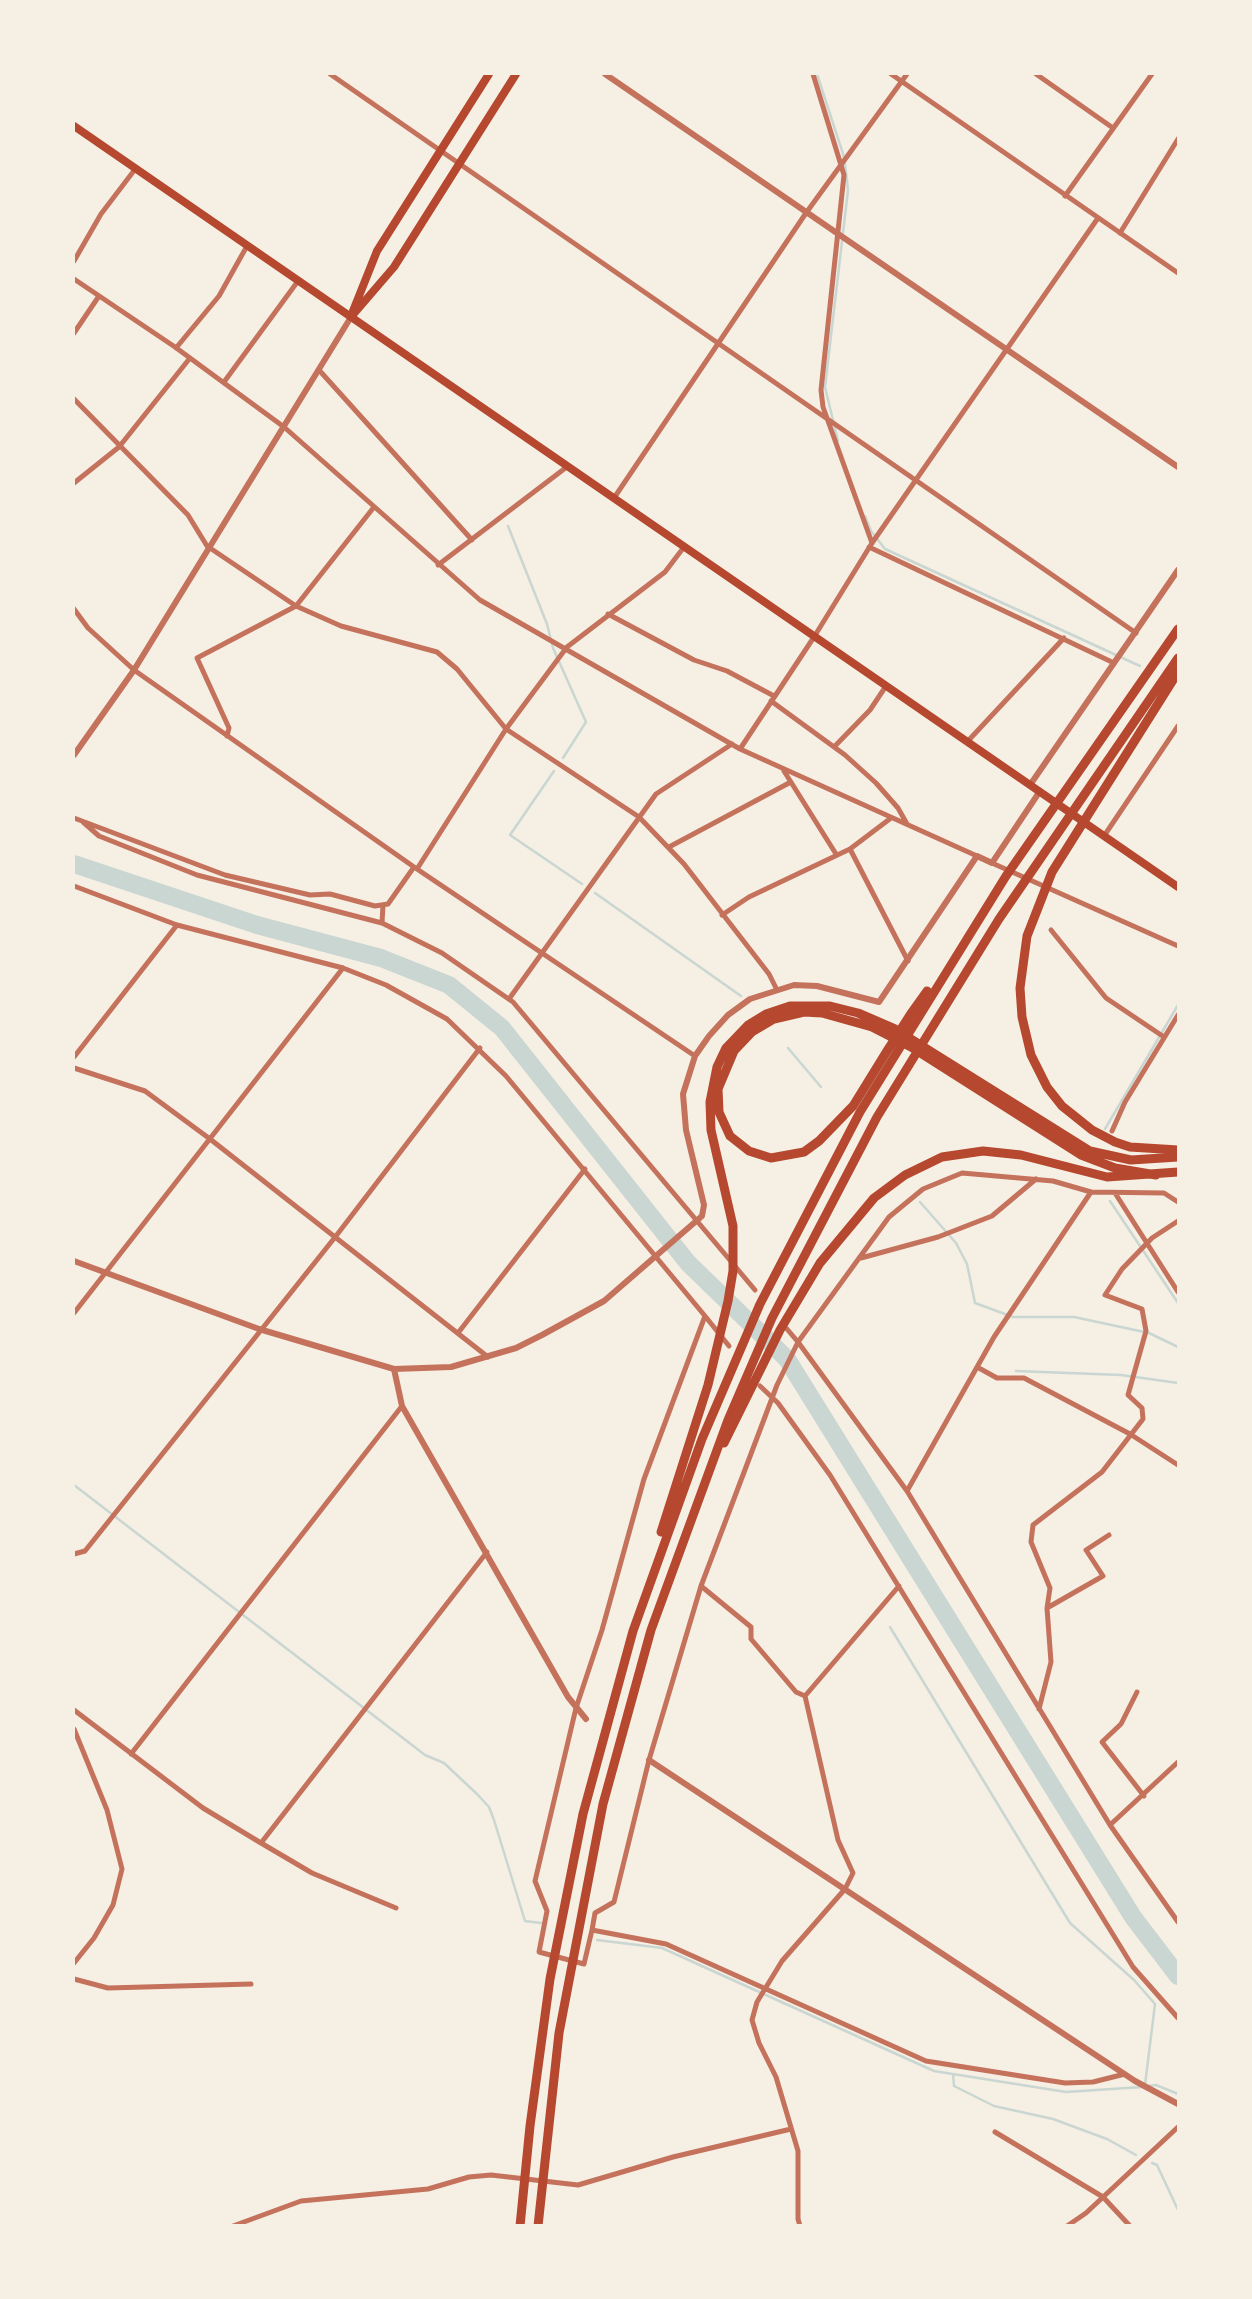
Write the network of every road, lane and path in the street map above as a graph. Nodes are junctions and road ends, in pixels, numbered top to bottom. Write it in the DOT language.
graph roads {
  1 [pos="330,74"];
  2 [pos="489,74"];
  3 [pos="516,74"];
  4 [pos="605,74"];
  5 [pos="813,74"];
  6 [pos="891,74"];
  7 [pos="907,74"];
  8 [pos="1035,74"];
  9 [pos="1152,74"];
  10 [pos="901,81"];
  11 [pos="74,126"];
  12 [pos="1113,128"];
  13 [pos="1178,139"];
  14 [pos="440,150"];
  15 [pos="459,164"];
  16 [pos="841,164"];
  17 [pos="135,168"];
  18 [pos="1065,196"];
  19 [pos="806,213"];
  20 [pos="1098,218"];
  21 [pos="1120,233"];
  22 [pos="839,234"];
  23 [pos="247,246"];
  24 [pos="74,261"];
  25 [pos="1178,273"];
  26 [pos="74,279"];
  27 [pos="298,281"];
  28 [pos="99,296"];
  29 [pos="351,317"];
  30 [pos="74,333"];
  31 [pos="720,344"];
  32 [pos="176,348"];
  33 [pos="1006,348"];
  34 [pos="190,358"];
  35 [pos="319,370"];
  36 [pos="224,382"];
  37 [pos="74,399"];
  38 [pos="827,421"];
  39 [pos="284,427"];
  40 [pos="119,447"];
  41 [pos="568,467"];
  42 [pos="1178,467"];
  43 [pos="915,481"];
  44 [pos="74,483"];
  45 [pos="614,498"];
  46 [pos="374,508"];
  47 [pos="472,540"];
  48 [pos="871,544"];
  49 [pos="207,546"];
  50 [pos="684,547"];
  51 [pos="438,565"];
  52 [pos="1178,570"];
  53 [pos="296,606"];
  54 [pos="74,609"];
  55 [pos="608,614"];
  56 [pos="1178,629"];
  57 [pos="1136,633"];
  58 [pos="814,636"];
  59 [pos="1064,638"];
  60 [pos="567,647"];
  61 [pos="1178,659"];
  62 [pos="1115,662"];
  63 [pos="134,670"];
  64 [pos="1178,672"];
  65 [pos="887,686"];
  66 [pos="772,698"];
  67 [pos="1178,726"];
  68 [pos="506,729"];
  69 [pos="227,736"];
  70 [pos="967,741"];
  71 [pos="733,744"];
  72 [pos="834,747"];
  73 [pos="740,748"];
  74 [pos="74,755"];
  75 [pos="784,771"];
  76 [pos="789,783"];
  77 [pos="1030,785"];
  78 [pos="1040,791"];
  79 [pos="639,817"];
  80 [pos="891,817"];
  81 [pos="74,818"];
  82 [pos="83,822"];
  83 [pos="908,825"];
  84 [pos="1104,836"];
  85 [pos="669,847"];
  86 [pos="850,849"];
  87 [pos="836,854"];
  88 [pos="976,856"];
  89 [pos="992,863"];
  90 [pos="415,868"];
  91 [pos="74,886"];
  92 [pos="1178,887"];
  93 [pos="383,905"];
  94 [pos="722,915"];
  95 [pos="382,923"];
  96 [pos="177,925"];
  97 [pos="1051,930"];
  98 [pos="1178,946"];
  99 [pos="543,952"];
  100 [pos="908,961"];
  101 [pos="343,968"];
  102 [pos="777,990"];
  103 [pos="509,999"];
  104 [pos="1178,1015"];
  105 [pos="1164,1037"];
  106 [pos="480,1048"];
  107 [pos="890,1053"];
  108 [pos="695,1056"];
  109 [pos="74,1057"];
  110 [pos="74,1068"];
  111 [pos="1112,1131"];
  112 [pos="210,1139"];
  113 [pos="1178,1150"];
  114 [pos="1178,1157"];
  115 [pos="585,1169"];
  116 [pos="1178,1172"];
  117 [pos="1156,1175"];
  118 [pos="1036,1179"];
  119 [pos="1091,1192"];
  120 [pos="1115,1193"];
  121 [pos="1178,1202"];
  122 [pos="697,1221"];
  123 [pos="1178,1221"];
  124 [pos="336,1236"];
  125 [pos="1146,1245"];
  126 [pos="658,1254"];
  127 [pos="861,1258"];
  128 [pos="74,1261"];
  129 [pos="106,1272"];
  130 [pos="755,1290"];
  131 [pos="1178,1292"];
  132 [pos="74,1313"];
  133 [pos="705,1316"];
  134 [pos="259,1329"];
  135 [pos="784,1330"];
  136 [pos="458,1334"];
  137 [pos="797,1345"];
  138 [pos="729,1346"];
  139 [pos="488,1357"];
  140 [pos="978,1367"];
  141 [pos="394,1369"];
  142 [pos="755,1370"];
  143 [pos="760,1386"];
  144 [pos="771,1400"];
  145 [pos="402,1406"];
  146 [pos="1130,1434"];
  147 [pos="1178,1465"];
  148 [pos="906,1492"];
  149 [pos="1110,1535"];
  150 [pos="487,1552"];
  151 [pos="74,1554"];
  152 [pos="701,1586"];
  153 [pos="899,1586"];
  154 [pos="1047,1608"];
  155 [pos="633,1631"];
  156 [pos="1137,1692"];
  157 [pos="805,1696"];
  158 [pos="576,1708"];
  159 [pos="1039,1709"];
  160 [pos="74,1710"];
  161 [pos="586,1719"];
  162 [pos="74,1729"];
  163 [pos="131,1754"];
  164 [pos="649,1760"];
  165 [pos="1178,1762"];
  166 [pos="1144,1796"];
  167 [pos="1111,1825"];
  168 [pos="261,1843"];
  169 [pos="845,1889"];
  170 [pos="396,1908"];
  171 [pos="1178,1922"];
  172 [pos="592,1930"];
  173 [pos="74,1963"];
  174 [pos="74,1979"];
  175 [pos="251,1984"];
  176 [pos="766,1989"];
  177 [pos="1178,2018"];
  178 [pos="1125,2074"];
  179 [pos="1178,2104"];
  180 [pos="1178,2127"];
  181 [pos="791,2129"];
  182 [pos="995,2132"];
  183 [pos="1103,2197"];
  184 [pos="233,2225"];
  185 [pos="520,2225"];
  186 [pos="538,2225"];
  187 [pos="800,2225"];
  188 [pos="1067,2225"];
  189 [pos="1130,2225"];
  1 -- 14 [label="street"];
  2 -- 14 [label="main road"];
  3 -- 15 [label="main road"];
  4 -- 19 [label="street"];
  5 -- 16 [label="street"];
  6 -- 10 [label="street"];
  7 -- 10 [label="street"];
  8 -- 12 [label="street"];
  9 -- 12 [label="street"];
  10 -- 16 [label="street"];
  10 -- 18 [label="street"];
  11 -- 17 [label="main road"];
  12 -- 18 [label="street"];
  13 -- 21 [label="street"];
  14 -- 15 [label="street"];
  14 -- 29 [label="main road"];
  15 -- 29 [label="main road"];
  15 -- 31 [label="street"];
  16 -- 19 [label="street"];
  16 -- 22 [label="street"];
  17 -- 23 [label="main road"];
  17 -- 24 [label="street"];
  18 -- 20 [label="street"];
  19 -- 22 [label="street"];
  19 -- 31 [label="street"];
  20 -- 21 [label="street"];
  20 -- 33 [label="street"];
  21 -- 25 [label="street"];
  22 -- 33 [label="street"];
  22 -- 38 [label="street"];
  23 -- 27 [label="main road"];
  23 -- 32 [label="street"];
  26 -- 28 [label="street"];
  27 -- 29 [label="main road"];
  27 -- 36 [label="street"];
  28 -- 30 [label="street"];
  28 -- 32 [label="street"];
  29 -- 35 [label="street"];
  29 -- 41 [label="main road"];
  31 -- 38 [label="street"];
  31 -- 45 [label="street"];
  32 -- 34 [label="street"];
  33 -- 42 [label="street"];
  33 -- 43 [label="street"];
  34 -- 36 [label="street"];
  34 -- 40 [label="street"];
  35 -- 39 [label="street"];
  35 -- 47 [label="street"];
  36 -- 39 [label="street"];
  37 -- 40 [label="street"];
  38 -- 43 [label="street"];
  38 -- 48 [label="street"];
  39 -- 46 [label="street"];
  39 -- 49 [label="street"];
  40 -- 44 [label="street"];
  40 -- 49 [label="street"];
  41 -- 45 [label="main road"];
  41 -- 47 [label="street"];
  43 -- 48 [label="street"];
  43 -- 57 [label="street"];
  45 -- 50 [label="main road"];
  46 -- 51 [label="street"];
  46 -- 53 [label="street"];
  47 -- 51 [label="street"];
  48 -- 58 [label="street"];
  48 -- 59 [label="street"];
  49 -- 53 [label="street"];
  49 -- 63 [label="street"];
  50 -- 55 [label="street"];
  50 -- 58 [label="main road"];
  51 -- 60 [label="street"];
  52 -- 57 [label="street"];
  53 -- 68 [label="street"];
  53 -- 69 [label="street"];
  54 -- 63 [label="street"];
  55 -- 60 [label="street"];
  55 -- 66 [label="street"];
  56 -- 107 [label="highway"];
  57 -- 62 [label="street"];
  58 -- 65 [label="main road"];
  58 -- 66 [label="street"];
  59 -- 62 [label="street"];
  59 -- 70 [label="street"];
  60 -- 68 [label="street"];
  60 -- 71 [label="street"];
  61 -- 142 [label="highway"];
  62 -- 77 [label="street"];
  63 -- 69 [label="street"];
  63 -- 74 [label="street"];
  64 -- 113 [label="highway"];
  65 -- 70 [label="main road"];
  65 -- 72 [label="street"];
  66 -- 72 [label="street"];
  66 -- 73 [label="street"];
  67 -- 84 [label="street"];
  68 -- 79 [label="street"];
  68 -- 90 [label="street"];
  69 -- 90 [label="street"];
  70 -- 77 [label="main road"];
  71 -- 73 [label="street"];
  71 -- 79 [label="street"];
  72 -- 83 [label="street"];
  73 -- 75 [label="street"];
  75 -- 76 [label="street"];
  75 -- 80 [label="street"];
  76 -- 85 [label="street"];
  76 -- 87 [label="street"];
  77 -- 78 [label="main road"];
  78 -- 84 [label="main road"];
  78 -- 89 [label="street"];
  79 -- 85 [label="street"];
  79 -- 99 [label="street"];
  80 -- 83 [label="street"];
  80 -- 86 [label="street"];
  81 -- 82 [label="street"];
  82 -- 93 [label="street"];
  82 -- 95 [label="street"];
  83 -- 88 [label="street"];
  84 -- 92 [label="main road"];
  85 -- 94 [label="street"];
  86 -- 87 [label="street"];
  86 -- 100 [label="street"];
  87 -- 94 [label="street"];
  88 -- 89 [label="street"];
  88 -- 100 [label="street"];
  89 -- 98 [label="street"];
  90 -- 93 [label="street"];
  90 -- 99 [label="street"];
  91 -- 96 [label="street"];
  93 -- 95 [label="street"];
  94 -- 102 [label="street"];
  95 -- 103 [label="street"];
  96 -- 101 [label="street"];
  96 -- 109 [label="street"];
  97 -- 105 [label="street"];
  99 -- 103 [label="street"];
  99 -- 108 [label="street"];
  100 -- 102 [label="street"];
  101 -- 106 [label="street"];
  101 -- 112 [label="street"];
  102 -- 108 [label="street"];
  103 -- 122 [label="street"];
  104 -- 105 [label="street"];
  105 -- 111 [label="street"];
  106 -- 115 [label="street"];
  106 -- 124 [label="street"];
  107 -- 117 [label="highway"];
  107 -- 155 [label="highway"];
  108 -- 122 [label="street"];
  110 -- 112 [label="street"];
  112 -- 124 [label="street"];
  112 -- 129 [label="street"];
  114 -- 155 [label="highway"];
  115 -- 126 [label="street"];
  115 -- 136 [label="street"];
  116 -- 117 [label="highway"];
  117 -- 135 [label="highway"];
  118 -- 119 [label="street"];
  118 -- 127 [label="street"];
  118 -- 127 [label="street"];
  119 -- 120 [label="street"];
  119 -- 140 [label="street"];
  120 -- 121 [label="street"];
  120 -- 125 [label="street"];
  122 -- 126 [label="street"];
  122 -- 130 [label="street"];
  123 -- 125 [label="street"];
  124 -- 134 [label="street"];
  124 -- 136 [label="street"];
  125 -- 131 [label="street"];
  125 -- 146 [label="street"];
  126 -- 133 [label="street"];
  126 -- 139 [label="street"];
  127 -- 137 [label="street"];
  128 -- 129 [label="street"];
  129 -- 132 [label="street"];
  129 -- 134 [label="street"];
  133 -- 138 [label="street"];
  133 -- 158 [label="street"];
  134 -- 141 [label="street"];
  134 -- 151 [label="street"];
  135 -- 137 [label="street"];
  135 -- 142 [label="highway"];
  136 -- 139 [label="street"];
  137 -- 144 [label="street"];
  137 -- 148 [label="street"];
  139 -- 141 [label="street"];
  140 -- 146 [label="street"];
  140 -- 148 [label="street"];
  141 -- 145 [label="street"];
  142 -- 186 [label="highway"];
  143 -- 144 [label="street"];
  144 -- 152 [label="street"];
  144 -- 153 [label="street"];
  145 -- 150 [label="street"];
  145 -- 163 [label="street"];
  146 -- 147 [label="street"];
  146 -- 154 [label="street"];
  148 -- 159 [label="street"];
  149 -- 154 [label="street"];
  150 -- 158 [label="street"];
  150 -- 168 [label="street"];
  152 -- 157 [label="street"];
  152 -- 164 [label="street"];
  153 -- 157 [label="street"];
  153 -- 177 [label="street"];
  154 -- 159 [label="street"];
  155 -- 185 [label="highway"];
  156 -- 166 [label="street"];
  157 -- 169 [label="street"];
  158 -- 161 [label="street"];
  158 -- 172 [label="street"];
  159 -- 167 [label="street"];
  160 -- 163 [label="street"];
  162 -- 173 [label="street"];
  163 -- 168 [label="street"];
  164 -- 169 [label="street"];
  164 -- 172 [label="street"];
  165 -- 166 [label="street"];
  166 -- 167 [label="street"];
  167 -- 171 [label="street"];
  168 -- 170 [label="street"];
  169 -- 176 [label="street"];
  169 -- 178 [label="street"];
  172 -- 176 [label="street"];
  174 -- 175 [label="street"];
  176 -- 178 [label="street"];
  176 -- 181 [label="street"];
  178 -- 179 [label="street"];
  180 -- 183 [label="street"];
  181 -- 184 [label="street"];
  181 -- 187 [label="street"];
  182 -- 183 [label="street"];
  183 -- 188 [label="street"];
  183 -- 189 [label="street"];
}
